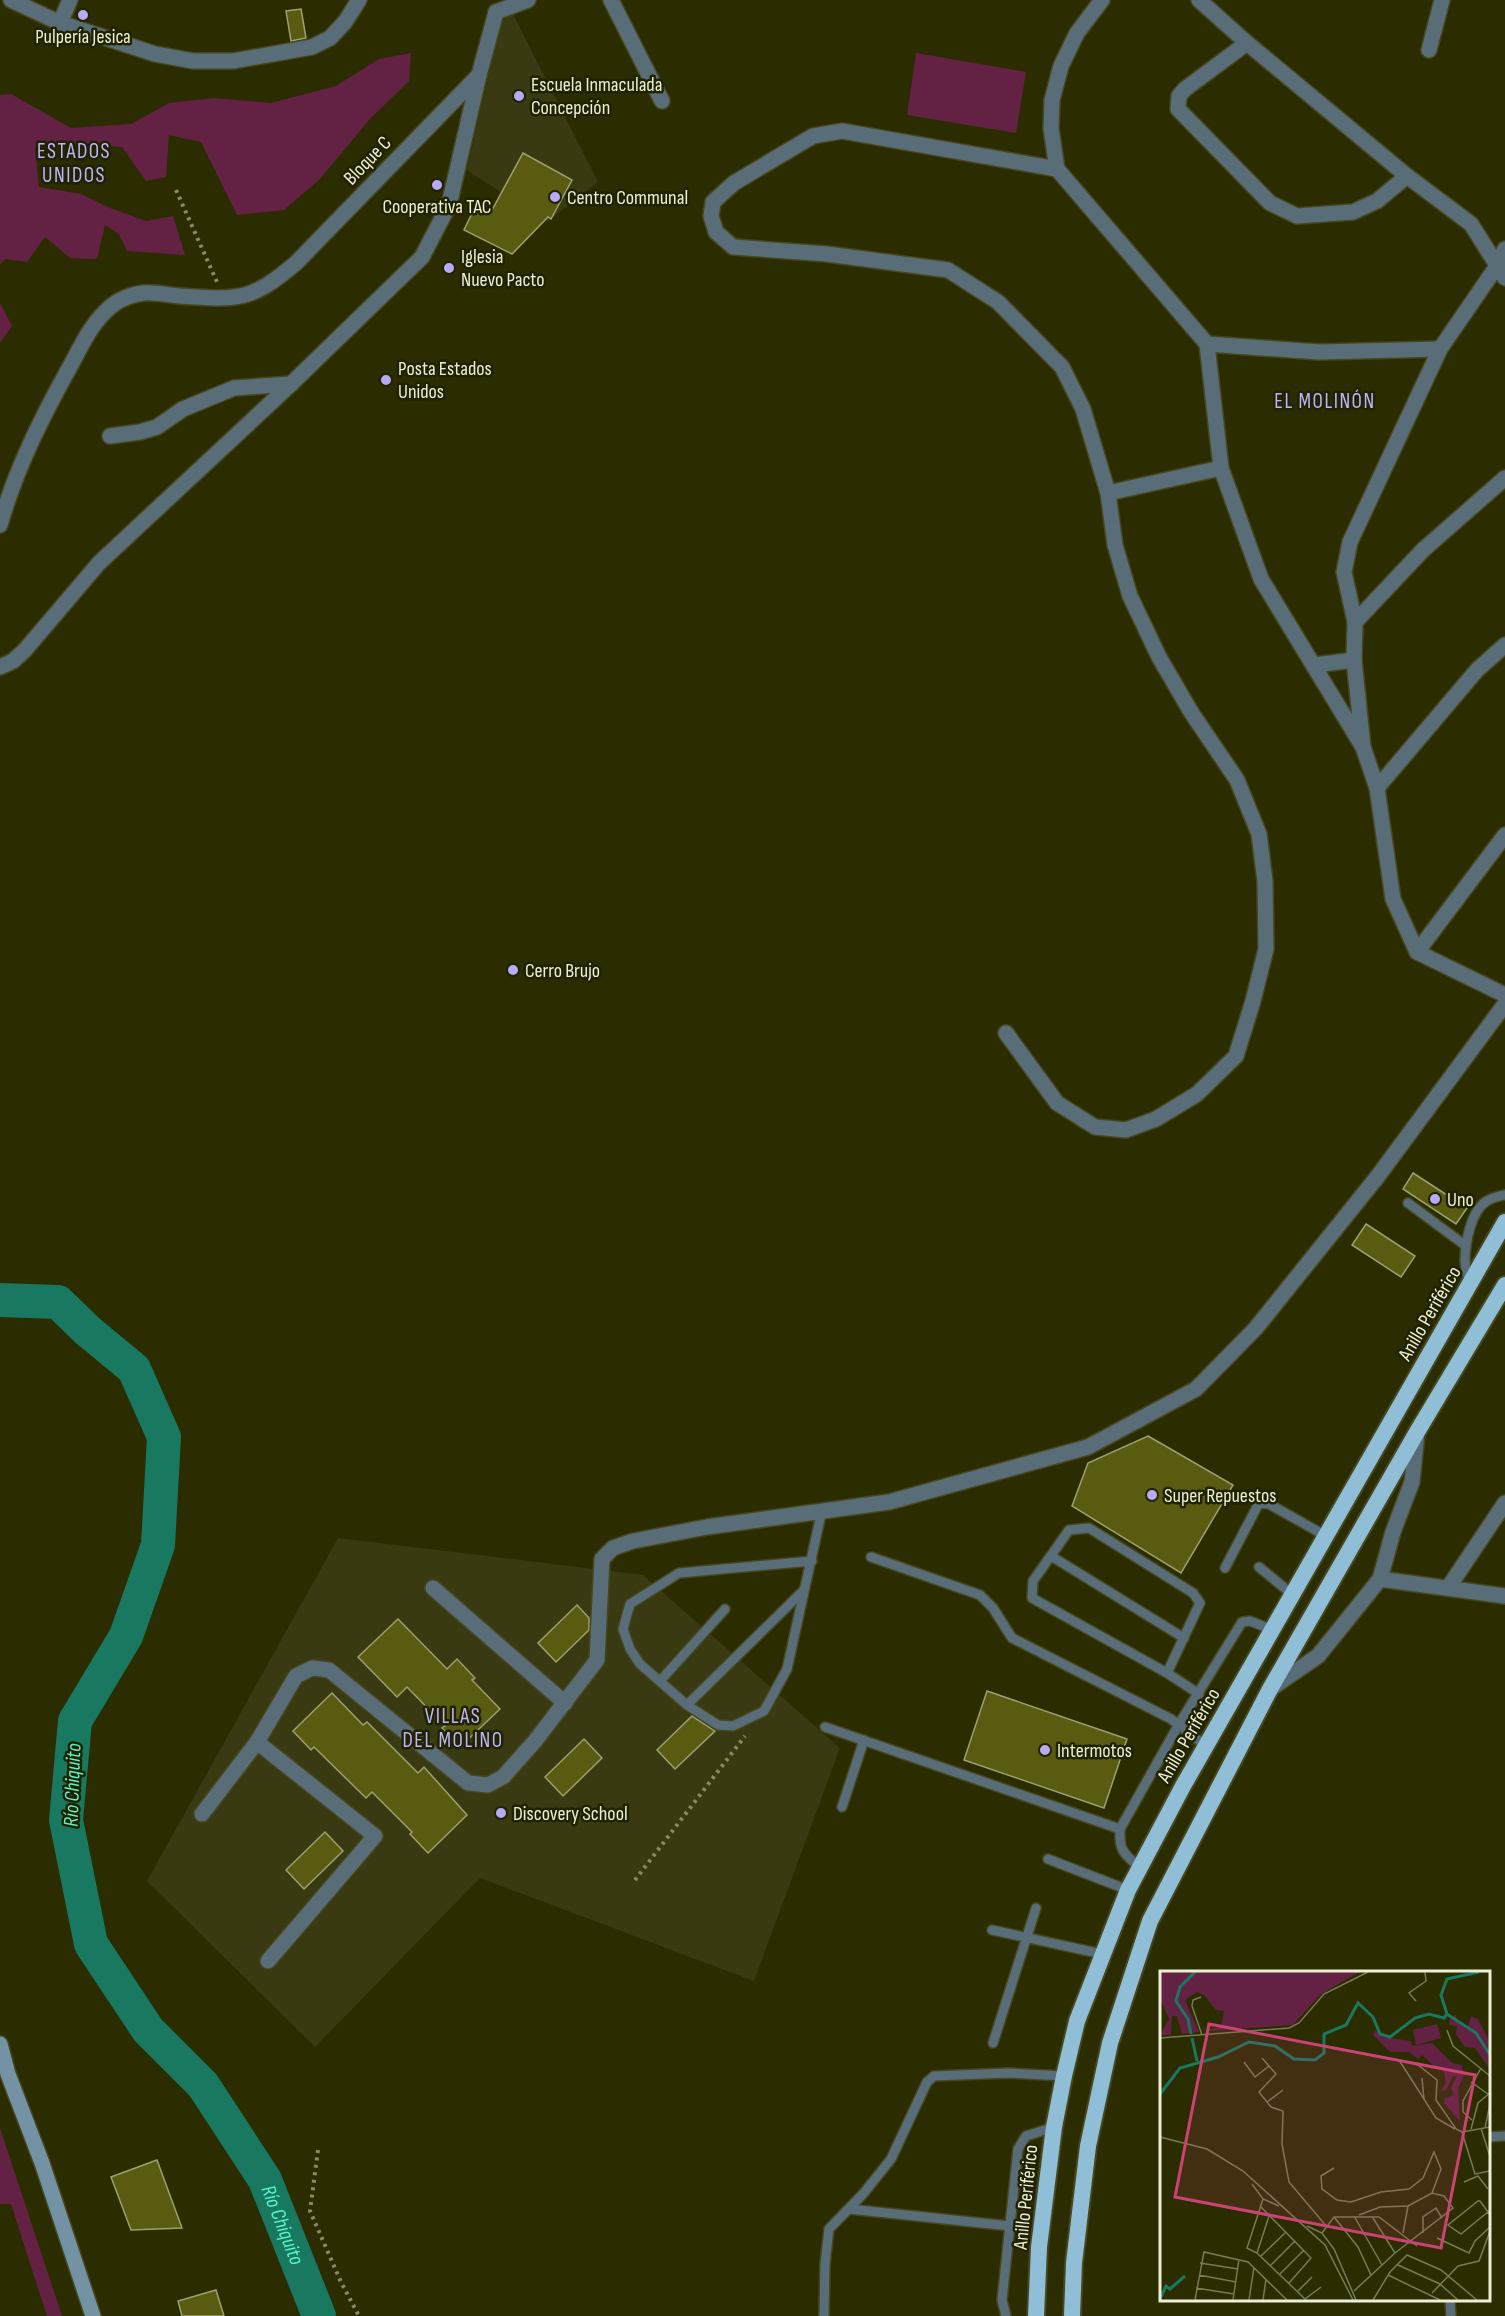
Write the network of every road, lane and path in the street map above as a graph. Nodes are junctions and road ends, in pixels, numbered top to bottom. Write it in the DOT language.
graph roads {
  1 [pos="11,0"];
  2 [pos="70,0"];
  3 [pos="359,0"];
  4 [pos="528,0"];
  5 [pos="611,0"];
  6 [pos="1102,0"];
  7 [pos="1199,0"];
  8 [pos="1442,0"];
  9 [pos="493,6"];
  10 [pos="60,23"];
  11 [pos="1247,43"];
  12 [pos="1429,50"];
  13 [pos="479,75"];
  14 [pos="662,101"];
  15 [pos="1057,169"];
  16 [pos="1407,176"];
  17 [pos="176,190"];
  18 [pos="1505,249"];
  19 [pos="1501,272"];
  20 [pos="225,299"];
  21 [pos="1207,344"];
  22 [pos="1440,349"];
  23 [pos="291,384"];
  24 [pos="110,436"];
  25 [pos="1221,468"];
  26 [pos="1505,478"];
  27 [pos="1108,493"];
  28 [pos="0,525"];
  29 [pos="1355,622"];
  30 [pos="1505,645"];
  31 [pos="1354,660"];
  32 [pos="1314,665"];
  33 [pos="0,667"];
  34 [pos="1363,747"];
  35 [pos="1377,788"];
  36 [pos="1505,835"];
  37 [pos="1417,952"];
  38 [pos="1505,995"];
  39 [pos="1505,1004"];
  40 [pos="1006,1034"];
  41 [pos="1505,1195"];
  42 [pos="1408,1203"];
  43 [pos="1505,1222"];
  44 [pos="1466,1246"];
  45 [pos="1470,1284"];
  46 [pos="1505,1285"];
  47 [pos="1417,1432"];
  48 [pos="1505,1503"];
  49 [pos="822,1510"];
  50 [pos="1326,1536"];
  51 [pos="1051,1556"];
  52 [pos="871,1557"];
  53 [pos="812,1562"];
  54 [pos="1259,1567"];
  55 [pos="1225,1568"];
  56 [pos="1380,1579"];
  57 [pos="433,1588"];
  58 [pos="1448,1588"];
  59 [pos="803,1591"];
  60 [pos="1293,1595"];
  61 [pos="1505,1596"];
  62 [pos="725,1609"];
  63 [pos="1273,1630"];
  64 [pos="1184,1638"];
  65 [pos="1167,1673"];
  66 [pos="660,1681"];
  67 [pos="1270,1689"];
  68 [pos="1198,1694"];
  69 [pos="565,1703"];
  70 [pos="687,1705"];
  71 [pos="764,1711"];
  72 [pos="1179,1724"];
  73 [pos="825,1727"];
  74 [pos="864,1740"];
  75 [pos="257,1742"];
  76 [pos="1206,1746"];
  77 [pos="842,1807"];
  78 [pos="202,1814"];
  79 [pos="1120,1829"];
  80 [pos="1048,1859"];
  81 [pos="1140,1868"];
  82 [pos="635,1880"];
  83 [pos="1128,1890"];
  84 [pos="1036,1908"];
  85 [pos="992,1930"];
  86 [pos="1025,1938"];
  87 [pos="1102,1954"];
  88 [pos="268,1961"];
  89 [pos="993,2043"];
  90 [pos="0,2044"];
  91 [pos="1064,2076"];
  92 [pos="1054,2127"];
  93 [pos="1505,2136"];
  94 [pos="1490,2137"];
  95 [pos="318,2150"];
  96 [pos="849,2209"];
  97 [pos="1010,2226"];
  98 [pos="93,2316"];
  99 [pos="359,2316"];
  100 [pos="824,2316"];
  101 [pos="1006,2316"];
  102 [pos="1036,2316"];
  103 [pos="1072,2316"];
  1 -- 10 [label="street"];
  2 -- 10 [label="street"];
  3 -- 10 [label="street"];
  4 -- 9 [label="street"];
  5 -- 14 [label="street"];
  6 -- 15 [label="street"];
  7 -- 11 [label="street"];
  8 -- 12 [label="street"];
  9 -- 13 [label="street, Bloque C"];
  11 -- 16 [label="street"];
  11 -- 16 [label="street"];
  13 -- 20 [label="street, Bloque C"];
  13 -- 23 [label="street"];
  15 -- 21 [label="street"];
  15 -- 27 [label="street"];
  16 -- 19 [label="street"];
  17 -- 20 [label="path"];
  18 -- 19 [label="street"];
  19 -- 22 [label="street"];
  20 -- 28 [label="street, Bloque C"];
  21 -- 22 [label="street"];
  21 -- 25 [label="street"];
  22 -- 29 [label="street"];
  23 -- 24 [label="street"];
  23 -- 33 [label="street"];
  25 -- 27 [label="street"];
  25 -- 32 [label="street"];
  26 -- 29 [label="street"];
  27 -- 40 [label="street"];
  29 -- 31 [label="street"];
  30 -- 35 [label="street"];
  31 -- 32 [label="street"];
  31 -- 34 [label="street"];
  32 -- 34 [label="street"];
  34 -- 35 [label="street"];
  35 -- 37 [label="street"];
  36 -- 37 [label="street"];
  37 -- 38 [label="street"];
  39 -- 49 [label="street"];
  41 -- 44 [label="lane"];
  42 -- 44 [label="lane"];
  43 -- 45 [label="highway, Anillo Periférico"];
  44 -- 45 [label="lane"];
  45 -- 50 [label="highway, Anillo Periférico"];
  46 -- 47 [label="highway"];
  47 -- 56 [label="street"];
  47 -- 67 [label="highway"];
  48 -- 58 [label="street"];
  49 -- 53 [label="lane"];
  49 -- 69 [label="street"];
  50 -- 55 [label="lane"];
  50 -- 60 [label="highway, Anillo Periférico"];
  51 -- 64 [label="lane"];
  51 -- 64 [label="lane"];
  51 -- 65 [label="lane"];
  52 -- 72 [label="lane"];
  53 -- 59 [label="lane"];
  53 -- 66 [label="lane"];
  54 -- 60 [label="lane"];
  56 -- 58 [label="street"];
  56 -- 67 [label="street"];
  57 -- 69 [label="street"];
  58 -- 61 [label="street"];
  59 -- 70 [label="lane"];
  59 -- 71 [label="lane"];
  60 -- 63 [label="highway, Anillo Periférico"];
  62 -- 66 [label="lane"];
  63 -- 68 [label="lane"];
  63 -- 76 [label="highway, Anillo Periférico"];
  64 -- 65 [label="lane"];
  65 -- 68 [label="lane"];
  66 -- 70 [label="lane"];
  67 -- 103 [label="highway"];
  68 -- 72 [label="lane"];
  69 -- 75 [label="street"];
  70 -- 71 [label="lane"];
  71 -- 82 [label="path"];
  72 -- 76 [label="lane"];
  72 -- 79 [label="lane"];
  73 -- 74 [label="lane"];
  74 -- 77 [label="lane"];
  74 -- 79 [label="lane"];
  75 -- 78 [label="street"];
  75 -- 88 [label="street"];
  76 -- 81 [label="highway, Anillo Periférico"];
  79 -- 81 [label="lane"];
  80 -- 83 [label="lane"];
  81 -- 83 [label="highway, Anillo Periférico"];
  83 -- 87 [label="highway, Anillo Periférico"];
  84 -- 86 [label="lane"];
  85 -- 86 [label="lane"];
  86 -- 87 [label="lane"];
  86 -- 89 [label="lane"];
  87 -- 91 [label="highway, Anillo Periférico"];
  90 -- 98 [label="main road"];
  91 -- 92 [label="highway, Anillo Periférico"];
  91 -- 96 [label="lane"];
  92 -- 97 [label="lane"];
  92 -- 102 [label="highway, Anillo Periférico"];
  93 -- 94 [label="lane"];
  95 -- 99 [label="path"];
  96 -- 97 [label="lane"];
  96 -- 100 [label="lane"];
  97 -- 101 [label="lane"];
}
